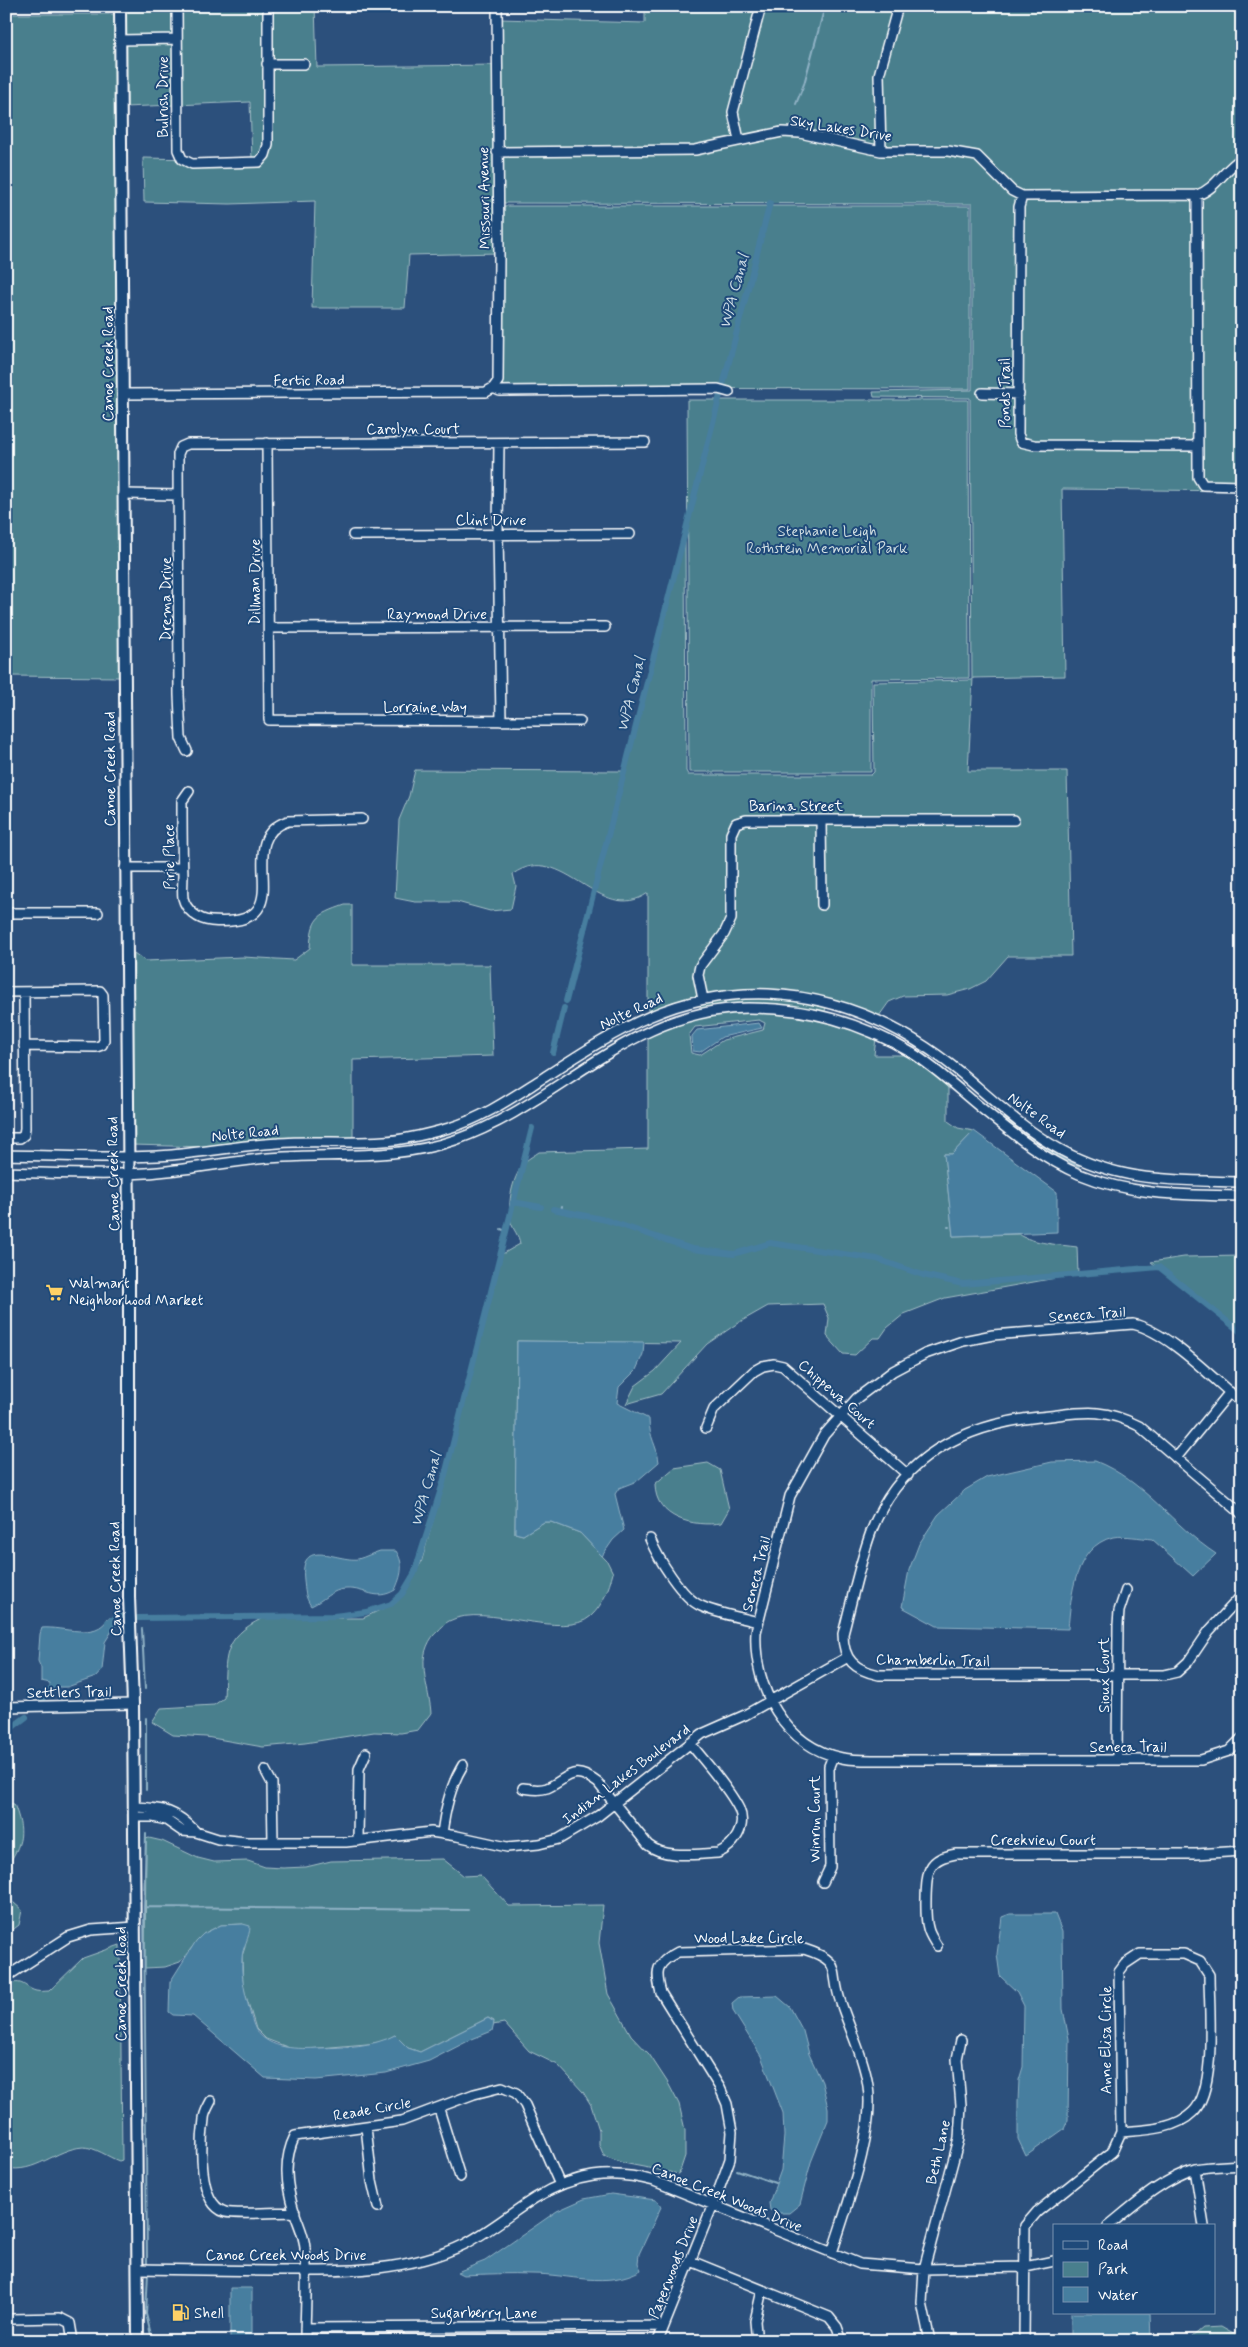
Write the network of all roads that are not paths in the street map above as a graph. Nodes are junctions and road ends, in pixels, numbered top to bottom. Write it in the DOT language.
graph roads {
  1 [pos="120,6"];
  2 [pos="176,6"];
  3 [pos="268,6"];
  4 [pos="497,6"];
  5 [pos="761,6"];
  6 [pos="898,6"];
  7 [pos="177,39"];
  8 [pos="120,40"];
  9 [pos="268,64"];
  10 [pos="304,64"];
  11 [pos="739,140"];
  12 [pos="881,151"];
  13 [pos="497,152"];
  14 [pos="1242,158"];
  15 [pos="1197,195"];
  16 [pos="1022,196"];
  17 [pos="493,388"];
  18 [pos="729,392"];
  19 [pos="982,393"];
  20 [pos="124,394"];
  21 [pos="1018,394"];
  22 [pos="645,442"];
  23 [pos="267,443"];
  24 [pos="498,443"];
  25 [pos="1198,446"];
  26 [pos="181,447"];
  27 [pos="1242,486"];
  28 [pos="123,494"];
  29 [pos="178,495"];
  30 [pos="498,533"];
  31 [pos="630,534"];
  32 [pos="353,535"];
  33 [pos="605,627"];
  34 [pos="269,628"];
  35 [pos="499,628"];
  36 [pos="269,720"];
  37 [pos="501,722"];
  38 [pos="580,722"];
  39 [pos="187,751"];
  40 [pos="189,791"];
  41 [pos="362,819"];
  42 [pos="821,820"];
  43 [pos="1014,820"];
  44 [pos="125,868"];
  45 [pos="182,868"];
  46 [pos="822,904"];
  47 [pos="6,913"];
  48 [pos="98,913"];
  49 [pos="6,992"];
  50 [pos="24,992"];
  51 [pos="703,999"];
  52 [pos="644,1033"];
  53 [pos="24,1046"];
  54 [pos="540,1080"];
  55 [pos="518,1094"];
  56 [pos="537,1098"];
  57 [pos="511,1114"];
  58 [pos="6,1138"];
  59 [pos="6,1155"];
  60 [pos="128,1156"];
  61 [pos="6,1172"];
  62 [pos="128,1174"];
  63 [pos="1242,1182"];
  64 [pos="1242,1196"];
  65 [pos="1230,1392"];
  66 [pos="1242,1403"];
  67 [pos="842,1416"];
  68 [pos="706,1428"];
  69 [pos="1176,1458"];
  70 [pos="908,1475"];
  71 [pos="1242,1514"];
  72 [pos="650,1539"];
  73 [pos="1126,1590"];
  74 [pos="1242,1595"];
  75 [pos="758,1622"];
  76 [pos="848,1657"];
  77 [pos="1118,1675"];
  78 [pos="771,1701"];
  79 [pos="133,1704"];
  80 [pos="6,1707"];
  81 [pos="1242,1738"];
  82 [pos="690,1743"];
  83 [pos="366,1753"];
  84 [pos="833,1756"];
  85 [pos="1117,1760"];
  86 [pos="463,1765"];
  87 [pos="265,1770"];
  88 [pos="523,1788"];
  89 [pos="614,1802"];
  90 [pos="134,1812"];
  91 [pos="442,1834"];
  92 [pos="358,1841"];
  93 [pos="273,1842"];
  94 [pos="1242,1851"];
  95 [pos="823,1882"];
  96 [pos="135,1927"];
  97 [pos="937,1946"];
  98 [pos="6,1977"];
  99 [pos="962,2040"];
  100 [pos="211,2101"];
  101 [pos="439,2109"];
  102 [pos="366,2127"];
  103 [pos="1120,2132"];
  104 [pos="1242,2165"];
  105 [pos="1195,2169"];
  106 [pos="460,2177"];
  107 [pos="560,2185"];
  108 [pos="714,2204"];
  109 [pos="378,2207"];
  110 [pos="295,2212"];
  111 [pos="1110,2224"];
  112 [pos="1204,2224"];
  113 [pos="832,2253"];
  114 [pos="691,2261"];
  115 [pos="1053,2262"];
  116 [pos="1025,2267"];
  117 [pos="138,2269"];
  118 [pos="924,2269"];
  119 [pos="306,2271"];
  120 [pos="762,2290"];
  121 [pos="6,2321"];
  122 [pos="664,2326"];
  123 [pos="305,2328"];
  124 [pos="756,2332"];
  125 [pos="73,2341"];
  126 [pos="138,2341"];
  127 [pos="305,2341"];
  128 [pos="658,2341"];
  129 [pos="842,2341"];
  130 [pos="930,2341"];
  131 [pos="1024,2341"];
  1 -- 8 [label="main road, Canoe Creek Road"];
  2 -- 7 [label="street, Bulrush Drive"];
  3 -- 9 [label="street, Bulrush Drive"];
  4 -- 13 [label="street, Missouri Avenue"];
  5 -- 11 [label="street"];
  6 -- 12 [label="street"];
  7 -- 8 [label="street"];
  7 -- 9 [label="street, Bulrush Drive"];
  8 -- 20 [label="main road, Canoe Creek Road"];
  9 -- 10 [label="street"];
  11 -- 12 [label="street, Sky Lakes Drive"];
  11 -- 13 [label="street, Sky Lakes Drive"];
  12 -- 16 [label="street, Sky Lakes Drive"];
  13 -- 17 [label="street, Missouri Avenue"];
  14 -- 15 [label="street"];
  15 -- 16 [label="street"];
  15 -- 25 [label="street"];
  16 -- 21 [label="street, Ponds Trail"];
  17 -- 18 [label="street, Fertic Road"];
  17 -- 20 [label="street, Fertic Road"];
  19 -- 21 [label="street"];
  20 -- 28 [label="main road, Canoe Creek Road"];
  21 -- 25 [label="street, Ponds Trail"];
  22 -- 24 [label="street, Carolyn Court"];
  23 -- 24 [label="street, Carolyn Court"];
  23 -- 26 [label="street, Carolyn Court"];
  23 -- 34 [label="street, Dillman Drive"];
  24 -- 30 [label="street"];
  25 -- 27 [label="street"];
  26 -- 29 [label="street, Drema Drive"];
  28 -- 29 [label="street"];
  28 -- 44 [label="main road, Canoe Creek Road"];
  29 -- 39 [label="street, Drema Drive"];
  30 -- 31 [label="street, Clint Drive"];
  30 -- 32 [label="street, Clint Drive"];
  30 -- 35 [label="street"];
  33 -- 35 [label="street, Raymond Drive"];
  34 -- 35 [label="street, Raymond Drive"];
  34 -- 36 [label="street, Dillman Drive"];
  35 -- 37 [label="street"];
  36 -- 37 [label="street, Lorraine Way"];
  37 -- 38 [label="street, Lorraine Way"];
  40 -- 45 [label="street, Pirie Place"];
  41 -- 45 [label="street, Pirie Place"];
  42 -- 43 [label="street, Barina Street"];
  42 -- 46 [label="street"];
  42 -- 51 [label="street, Barina Street"];
  44 -- 45 [label="street"];
  44 -- 60 [label="main road, Canoe Creek Road"];
  47 -- 48 [label="street"];
  49 -- 50 [label="street"];
  50 -- 53 [label="street"];
  50 -- 53 [label="street"];
  51 -- 52 [label="street"];
  51 -- 54 [label="street, Nolte Road"];
  51 -- 63 [label="street, Nolte Road"];
  52 -- 56 [label="street, Nolte Road"];
  52 -- 64 [label="street, Nolte Road"];
  53 -- 58 [label="street"];
  54 -- 55 [label="street, Nolte Road"];
  54 -- 56 [label="street"];
  55 -- 57 [label="street"];
  55 -- 60 [label="street, Nolte Road"];
  56 -- 57 [label="street, Nolte Road"];
  57 -- 62 [label="street, Nolte Road"];
  59 -- 60 [label="street, Nolte Road"];
  60 -- 62 [label="main road, Canoe Creek Road"];
  61 -- 62 [label="street, Nolte Road"];
  62 -- 79 [label="main road, Canoe Creek Road"];
  65 -- 66 [label="street, Seneca Trail"];
  65 -- 67 [label="street, Seneca Trail"];
  65 -- 69 [label="street"];
  67 -- 68 [label="street, Chippewa Court"];
  67 -- 70 [label="street, Chippewa Court"];
  67 -- 75 [label="street, Seneca Trail"];
  69 -- 70 [label="street"];
  69 -- 71 [label="street"];
  70 -- 76 [label="street"];
  72 -- 75 [label="street"];
  73 -- 77 [label="street, Sioux Court"];
  74 -- 77 [label="street, Chamberlin Trail"];
  75 -- 78 [label="street, Seneca Trail"];
  76 -- 77 [label="street, Chamberlin Trail"];
  76 -- 78 [label="street, Indian Lakes Boulevard"];
  77 -- 85 [label="street, Sioux Court"];
  78 -- 82 [label="street, Indian Lakes Boulevard"];
  78 -- 84 [label="street, Seneca Trail"];
  79 -- 80 [label="street, Settlers Trail"];
  79 -- 90 [label="main road, Canoe Creek Road"];
  81 -- 85 [label="street, Seneca Trail"];
  82 -- 89 [label="street, Indian Lakes Boulevard"];
  82 -- 89 [label="street"];
  83 -- 92 [label="street"];
  84 -- 85 [label="street, Seneca Trail"];
  84 -- 95 [label="street, Winrun Court"];
  86 -- 91 [label="street"];
  87 -- 93 [label="street"];
  88 -- 89 [label="street"];
  89 -- 91 [label="street, Indian Lakes Boulevard"];
  90 -- 93 [label="street, Indian Lakes Boulevard"];
  90 -- 96 [label="main road, Canoe Creek Road"];
  91 -- 92 [label="street, Indian Lakes Boulevard"];
  92 -- 93 [label="street, Indian Lakes Boulevard"];
  94 -- 97 [label="street, Creekview Court"];
  96 -- 98 [label="street"];
  96 -- 117 [label="main road, Canoe Creek Road"];
  99 -- 118 [label="street, Beth Lane"];
  100 -- 110 [label="street"];
  101 -- 102 [label="street, Reade Circle"];
  101 -- 106 [label="street"];
  101 -- 107 [label="street, Reade Circle"];
  102 -- 109 [label="street"];
  102 -- 110 [label="street, Reade Circle"];
  103 -- 103 [label="street, Anne Elisa Circle"];
  103 -- 116 [label="street, Anne Elisa Circle"];
  104 -- 105 [label="street"];
  105 -- 111 [label="street"];
  105 -- 112 [label="street"];
  107 -- 108 [label="street, Canoe Creek Woods Drive"];
  107 -- 119 [label="street, Canoe Creek Woods Drive"];
  108 -- 113 [label="street, Canoe Creek Woods Drive"];
  108 -- 113 [label="street, Wood Lake Circle"];
  108 -- 114 [label="street, Paperwoods Drive"];
  110 -- 119 [label="street, Reade Circle"];
  113 -- 118 [label="street, Canoe Creek Woods Drive"];
  114 -- 120 [label="street"];
  114 -- 122 [label="street, Paperwoods Drive"];
  115 -- 116 [label="street, Canoe Creek Woods Drive"];
  116 -- 118 [label="street, Canoe Creek Woods Drive"];
  116 -- 131 [label="street, Anne Elisa Circle"];
  117 -- 119 [label="street, Canoe Creek Woods Drive"];
  117 -- 126 [label="main road, Canoe Creek Road"];
  118 -- 130 [label="street, Beth Lane"];
  119 -- 123 [label="street, Reade Circle"];
  120 -- 124 [label="street"];
  120 -- 129 [label="street"];
  121 -- 125 [label="street"];
  122 -- 123 [label="street, Sugarberry Lane"];
  122 -- 128 [label="street, Paperwoods Drive"];
  123 -- 127 [label="street, Reade Circle"];
}
